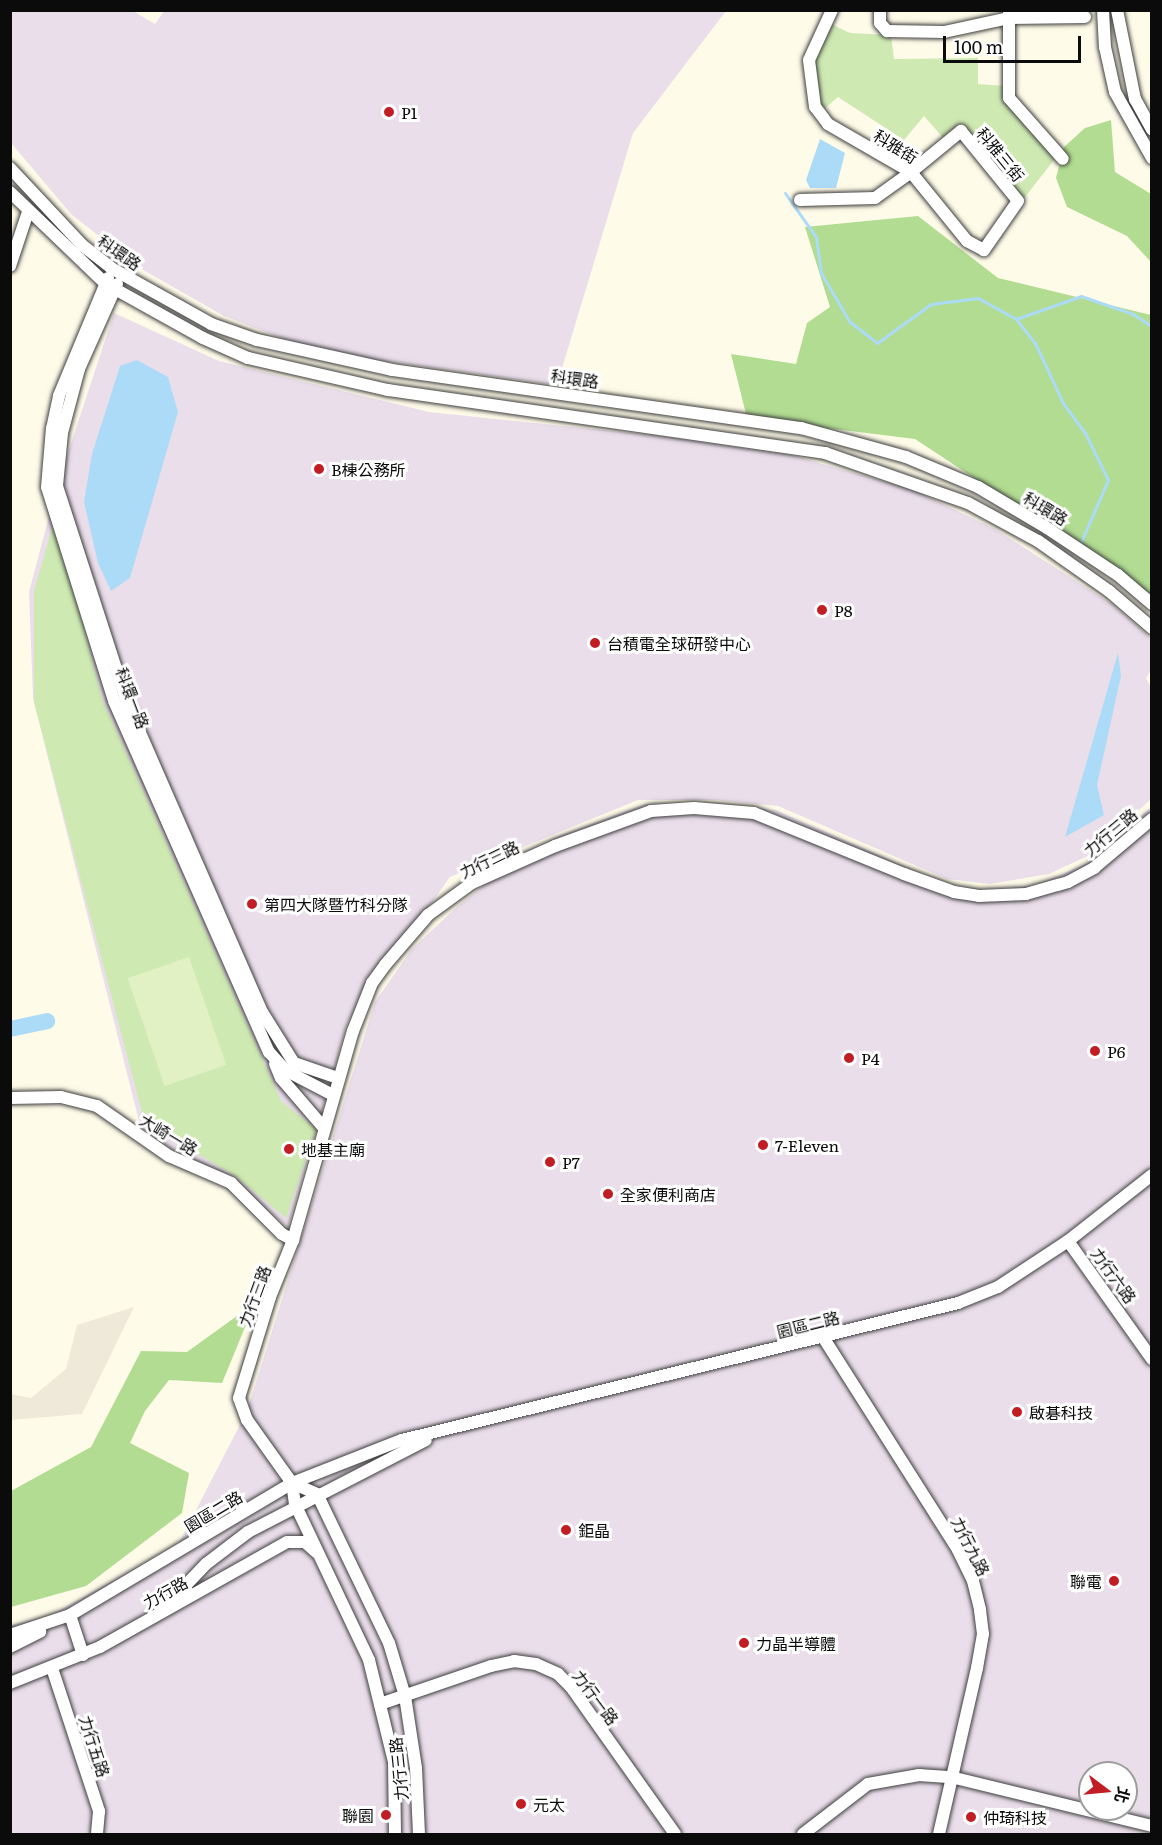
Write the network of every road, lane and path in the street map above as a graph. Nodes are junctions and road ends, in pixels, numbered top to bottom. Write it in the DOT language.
graph roads {
  1 [pos="832,10"];
  2 [pos="880,10"];
  3 [pos="1103,10"];
  4 [pos="1117,10"];
  5 [pos="1009,14"];
  6 [pos="1085,17"];
  7 [pos="1152,130"];
  8 [pos="1152,158"];
  9 [pos="1063,159"];
  10 [pos="10,168"];
  11 [pos="911,172"];
  12 [pos="10,192"];
  13 [pos="800,200"];
  14 [pos="1018,201"];
  15 [pos="28,212"];
  16 [pos="10,266"];
  17 [pos="117,272"];
  18 [pos="110,286"];
  19 [pos="1152,604"];
  20 [pos="1152,628"];
  21 [pos="1152,819"];
  22 [pos="272,1058"];
  23 [pos="338,1078"];
  24 [pos="333,1095"];
  25 [pos="10,1098"];
  26 [pos="324,1128"];
  27 [pos="1152,1175"];
  28 [pos="293,1240"];
  29 [pos="1068,1241"];
  30 [pos="823,1337"];
  31 [pos="1152,1359"];
  32 [pos="440,1432"];
  33 [pos="292,1483"];
  34 [pos="317,1494"];
  35 [pos="295,1504"];
  36 [pos="325,1566"];
  37 [pos="158,1614"];
  38 [pos="70,1615"];
  39 [pos="10,1635"];
  40 [pos="10,1647"];
  41 [pos="82,1655"];
  42 [pos="52,1668"];
  43 [pos="10,1683"];
  44 [pos="405,1696"];
  45 [pos="380,1704"];
  46 [pos="951,1777"];
  47 [pos="1152,1826"];
  48 [pos="97,1834"];
  49 [pos="395,1834"];
  50 [pos="419,1834"];
  51 [pos="675,1834"];
  52 [pos="803,1834"];
  53 [pos="939,1834"];
  1 -- 11 [label="street, 科雅街"];
  2 -- 5 [label="street"];
  3 -- 8 [label="street"];
  4 -- 7 [label="street"];
  5 -- 6 [label="street"];
  5 -- 9 [label="street"];
  10 -- 17 [label="street, 科環路"];
  11 -- 13 [label="street, 科雅三街"];
  11 -- 14 [label="street, 科雅三街"];
  11 -- 14 [label="street, 科雅街"];
  12 -- 15 [label="street, 科環路"];
  15 -- 16 [label="street"];
  15 -- 18 [label="street, 科環路"];
  17 -- 18 [label="street, 科環一路"];
  17 -- 19 [label="street, 科環路"];
  18 -- 20 [label="street, 科環路"];
  18 -- 22 [label="street, 科環一路"];
  18 -- 23 [label="street, 科環一路"];
  21 -- 23 [label="street, 力行三路"];
  22 -- 24 [label="street, 科環一路"];
  22 -- 26 [label="street"];
  23 -- 24 [label="street, 力行三路"];
  24 -- 26 [label="street, 力行三路"];
  25 -- 28 [label="street, 大崎一路"];
  26 -- 28 [label="street, 力行三路"];
  27 -- 29 [label="street, 園區二路"];
  28 -- 33 [label="street, 力行三路"];
  29 -- 30 [label="street, 園區二路"];
  29 -- 31 [label="street, 力行六路"];
  30 -- 32 [label="street, 園區二路"];
  30 -- 46 [label="street, 力行九路"];
  32 -- 33 [label="street, 園區二路"];
  32 -- 34 [label="street, 園區二路"];
  33 -- 34 [label="street"];
  33 -- 35 [label="street, 力行三路"];
  33 -- 38 [label="street, 園區二路"];
  34 -- 35 [label="street, 園區二路"];
  34 -- 44 [label="street, 力行三路"];
  35 -- 36 [label="street, 力行三路"];
  35 -- 37 [label="street, 園區二路"];
  36 -- 37 [label="street, 力行路"];
  36 -- 45 [label="street, 力行三路"];
  37 -- 41 [label="street, 力行路"];
  38 -- 39 [label="street, 園區二路"];
  38 -- 40 [label="street"];
  38 -- 41 [label="street"];
  41 -- 42 [label="street, 力行路"];
  42 -- 43 [label="street, 力行路"];
  42 -- 48 [label="street, 力行五路"];
  44 -- 45 [label="street, 力行一路"];
  44 -- 50 [label="street, 力行三路"];
  44 -- 51 [label="street, 力行一路"];
  45 -- 49 [label="street, 力行三路"];
  46 -- 47 [label="street"];
  46 -- 52 [label="street"];
  46 -- 53 [label="street, 力行九路"];
}
